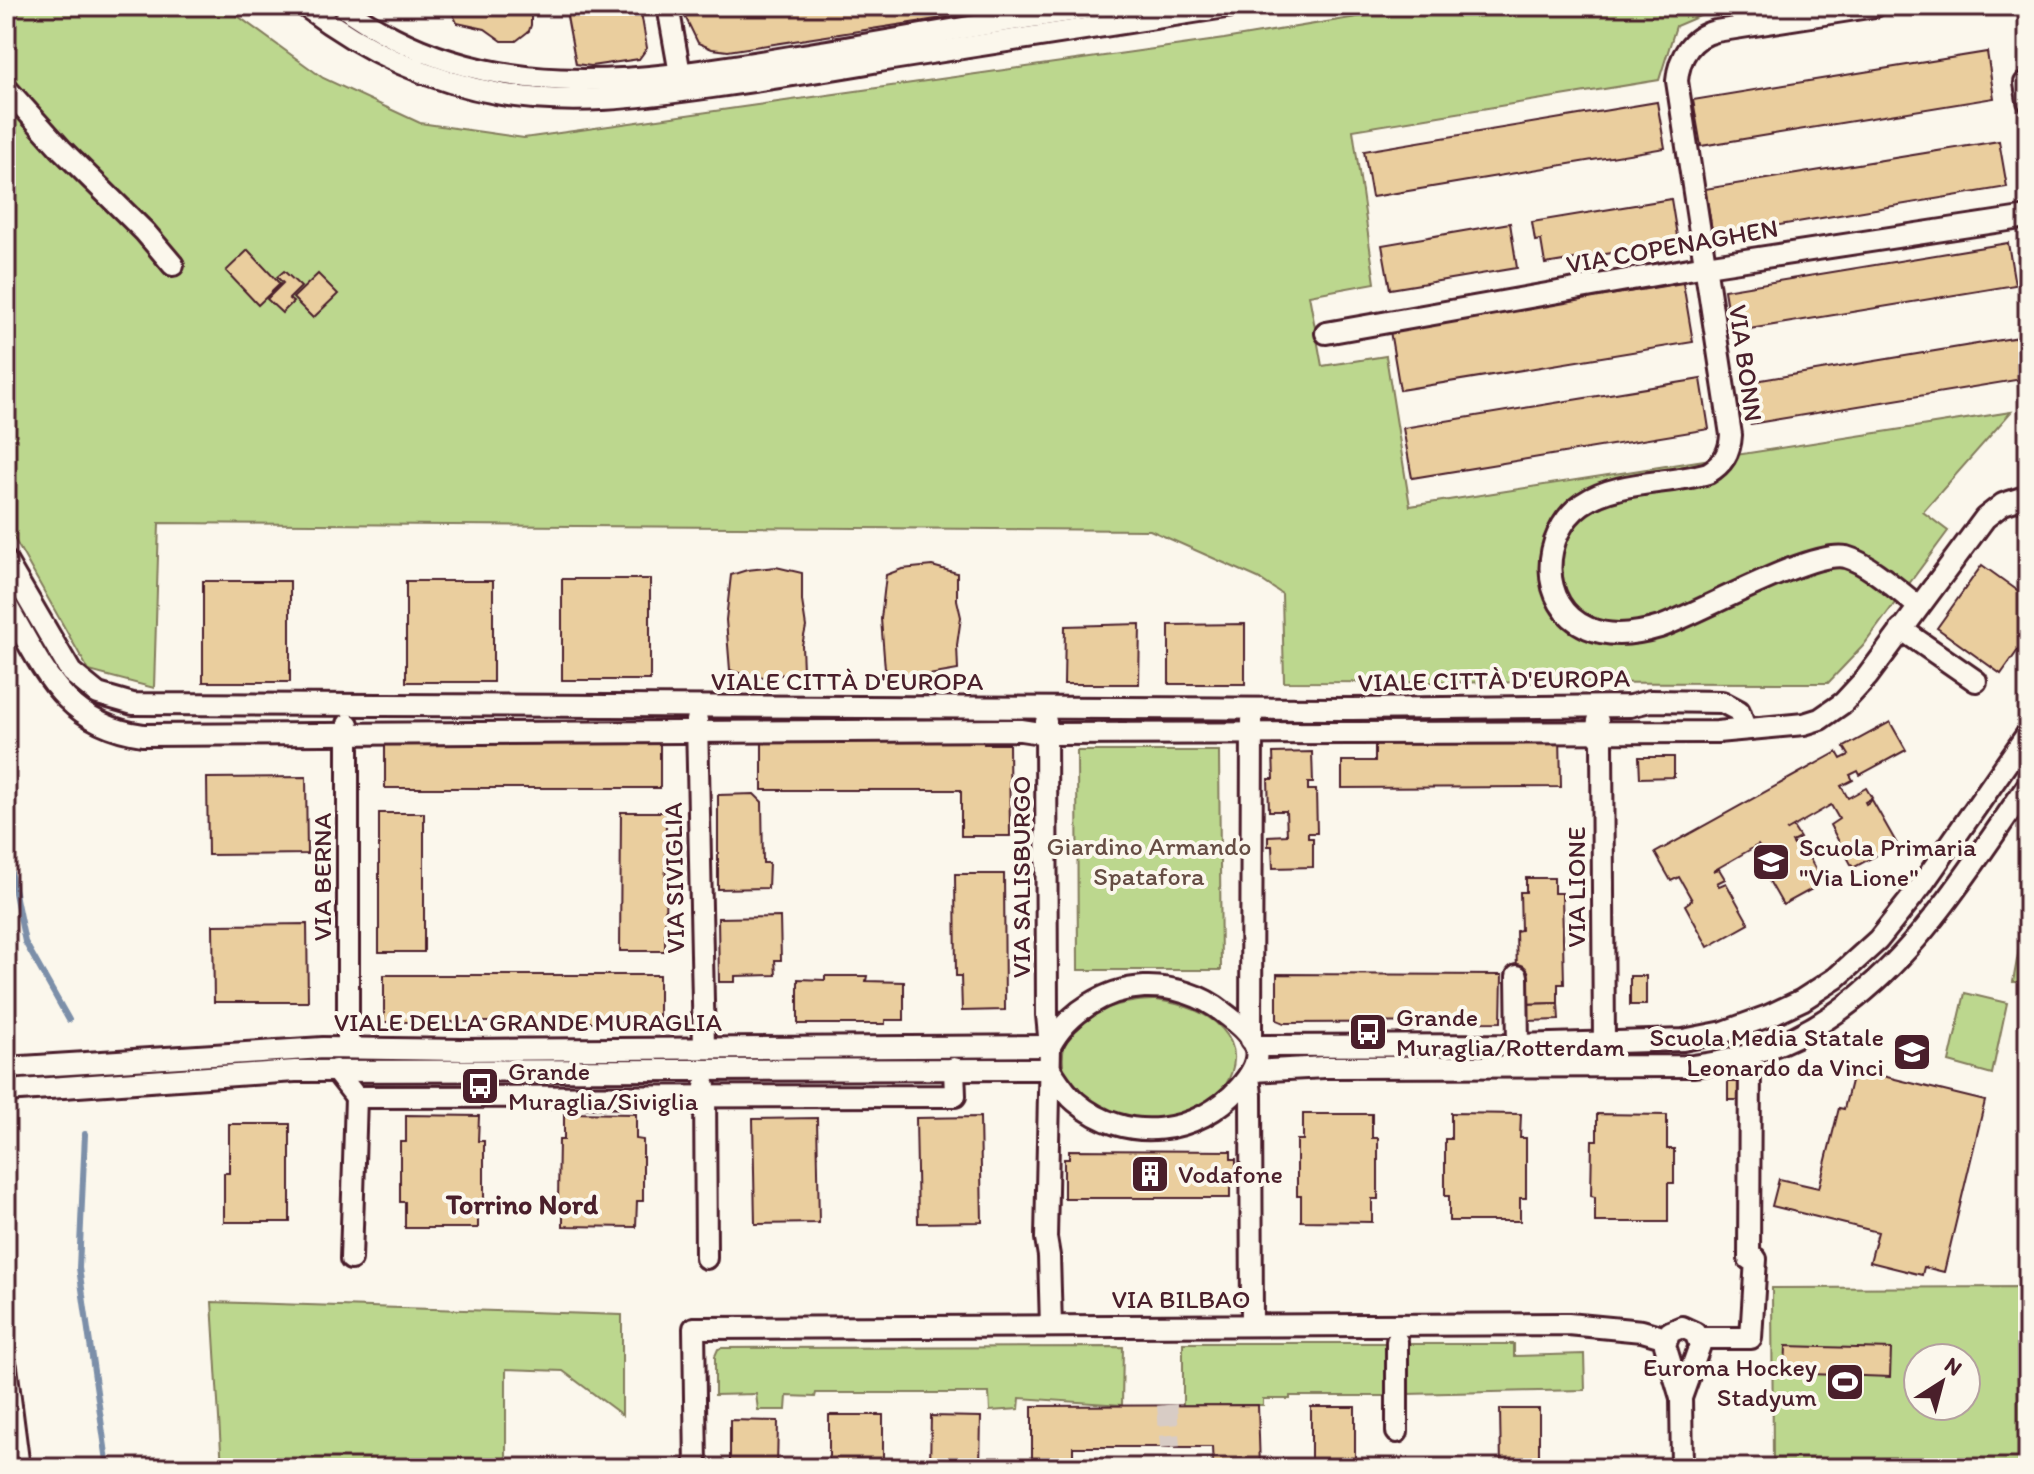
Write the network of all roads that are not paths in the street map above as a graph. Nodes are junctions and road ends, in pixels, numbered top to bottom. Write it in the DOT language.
graph roads {
  1 [pos="305,6"];
  2 [pos="342,6"];
  3 [pos="668,6"];
  4 [pos="1103,6"];
  5 [pos="1232,6"];
  6 [pos="1875,6"];
  7 [pos="1023,20"];
  8 [pos="681,82"];
  9 [pos="6,88"];
  10 [pos="2028,217"];
  11 [pos="173,265"];
  12 [pos="1706,266"];
  13 [pos="1326,333"];
  14 [pos="2028,496"];
  15 [pos="6,561"];
  16 [pos="6,604"];
  17 [pos="1918,606"];
  18 [pos="1901,629"];
  19 [pos="1976,681"];
  20 [pos="347,706"];
  21 [pos="697,706"];
  22 [pos="1602,707"];
  23 [pos="1046,709"];
  24 [pos="1253,709"];
  25 [pos="1745,728"];
  26 [pos="697,730"];
  27 [pos="1253,732"];
  28 [pos="1596,733"];
  29 [pos="2028,733"];
  30 [pos="348,734"];
  31 [pos="1047,734"];
  32 [pos="2028,785"];
  33 [pos="1517,976"];
  34 [pos="1253,1043"];
  35 [pos="1604,1043"];
  36 [pos="1518,1045"];
  37 [pos="1050,1046"];
  38 [pos="348,1048"];
  39 [pos="704,1048"];
  40 [pos="1750,1054"];
  41 [pos="6,1068"];
  42 [pos="954,1068"];
  43 [pos="1050,1069"];
  44 [pos="335,1070"];
  45 [pos="705,1070"];
  46 [pos="1250,1074"];
  47 [pos="6,1091"];
  48 [pos="356,1097"];
  49 [pos="705,1098"];
  50 [pos="706,1258"];
  51 [pos="351,1259"];
  52 [pos="1252,1325"];
  53 [pos="1051,1326"];
  54 [pos="1397,1341"];
  55 [pos="1668,1348"];
  56 [pos="1697,1348"];
  57 [pos="6,1367"];
  58 [pos="1681,1398"];
  59 [pos="1397,1432"];
  60 [pos="19,1468"];
  61 [pos="696,1468"];
  62 [pos="1682,1468"];
  1 -- 8 [label="street"];
  2 -- 8 [label="street"];
  3 -- 8 [label="street"];
  4 -- 7 [label="street"];
  5 -- 7 [label="street"];
  6 -- 12 [label="street, VIA BONN"];
  7 -- 8 [label="street"];
  9 -- 11 [label="street"];
  10 -- 12 [label="street, VIA COPENAGHEN"];
  12 -- 13 [label="street, VIA COPENAGHEN"];
  12 -- 17 [label="street, VIA BONN"];
  14 -- 17 [label="street, VIALE CITTÀ D'EUROPA"];
  15 -- 20 [label="street, VIALE CITTÀ D'EUROPA"];
  16 -- 30 [label="street, VIALE CITTÀ D'EUROPA"];
  17 -- 18 [label="street, VIALE CITTÀ D'EUROPA"];
  18 -- 19 [label="street"];
  18 -- 25 [label="street, VIALE CITTÀ D'EUROPA"];
  20 -- 21 [label="street, VIALE CITTÀ D'EUROPA"];
  20 -- 30 [label="street, VIA BERNA"];
  21 -- 23 [label="street, VIALE CITTÀ D'EUROPA"];
  21 -- 26 [label="street, VIA SIVIGLIA"];
  22 -- 24 [label="street, VIALE CITTÀ D'EUROPA"];
  22 -- 25 [label="street, VIALE CITTÀ D'EUROPA"];
  22 -- 28 [label="street"];
  23 -- 24 [label="street, VIALE CITTÀ D'EUROPA"];
  23 -- 31 [label="street, VIA SALISBURGO"];
  24 -- 27 [label="street"];
  25 -- 28 [label="street, VIALE CITTÀ D'EUROPA"];
  26 -- 30 [label="street, VIALE CITTÀ D'EUROPA"];
  26 -- 31 [label="street, VIALE CITTÀ D'EUROPA"];
  26 -- 39 [label="street, VIA SIVIGLIA"];
  27 -- 28 [label="street, VIALE CITTÀ D'EUROPA"];
  27 -- 31 [label="street, VIALE CITTÀ D'EUROPA"];
  27 -- 34 [label="street"];
  28 -- 35 [label="street, VIA LIONE"];
  29 -- 35 [label="street"];
  30 -- 38 [label="street, VIA BERNA"];
  31 -- 37 [label="street, VIA SALISBURGO"];
  32 -- 40 [label="street"];
  33 -- 36 [label="street"];
  34 -- 36 [label="street"];
  34 -- 37 [label="street"];
  34 -- 46 [label="street"];
  35 -- 36 [label="street"];
  37 -- 39 [label="street, VIALE DELLA GRANDE MURAGLIA"];
  37 -- 43 [label="street"];
  38 -- 39 [label="street, VIALE DELLA GRANDE MURAGLIA"];
  38 -- 41 [label="street, VIALE DELLA GRANDE MURAGLIA"];
  40 -- 46 [label="street"];
  40 -- 56 [label="street"];
  42 -- 43 [label="street, VIALE DELLA GRANDE MURAGLIA"];
  42 -- 45 [label="street, VIALE DELLA GRANDE MURAGLIA"];
  42 -- 49 [label="street"];
  43 -- 46 [label="street"];
  43 -- 53 [label="street"];
  44 -- 45 [label="street, VIALE DELLA GRANDE MURAGLIA"];
  44 -- 47 [label="street, VIALE DELLA GRANDE MURAGLIA"];
  44 -- 48 [label="street"];
  45 -- 49 [label="street"];
  46 -- 52 [label="street"];
  48 -- 49 [label="street"];
  48 -- 51 [label="street"];
  49 -- 50 [label="street"];
  52 -- 53 [label="street, VIA BILBAO"];
  52 -- 55 [label="street, VIA BILBAO"];
  53 -- 61 [label="street, VIA BILBAO"];
  54 -- 59 [label="street"];
  55 -- 56 [label="street"];
  55 -- 56 [label="street"];
  55 -- 58 [label="street"];
  56 -- 58 [label="street"];
  57 -- 60 [label="street"];
  58 -- 62 [label="street"];
}
